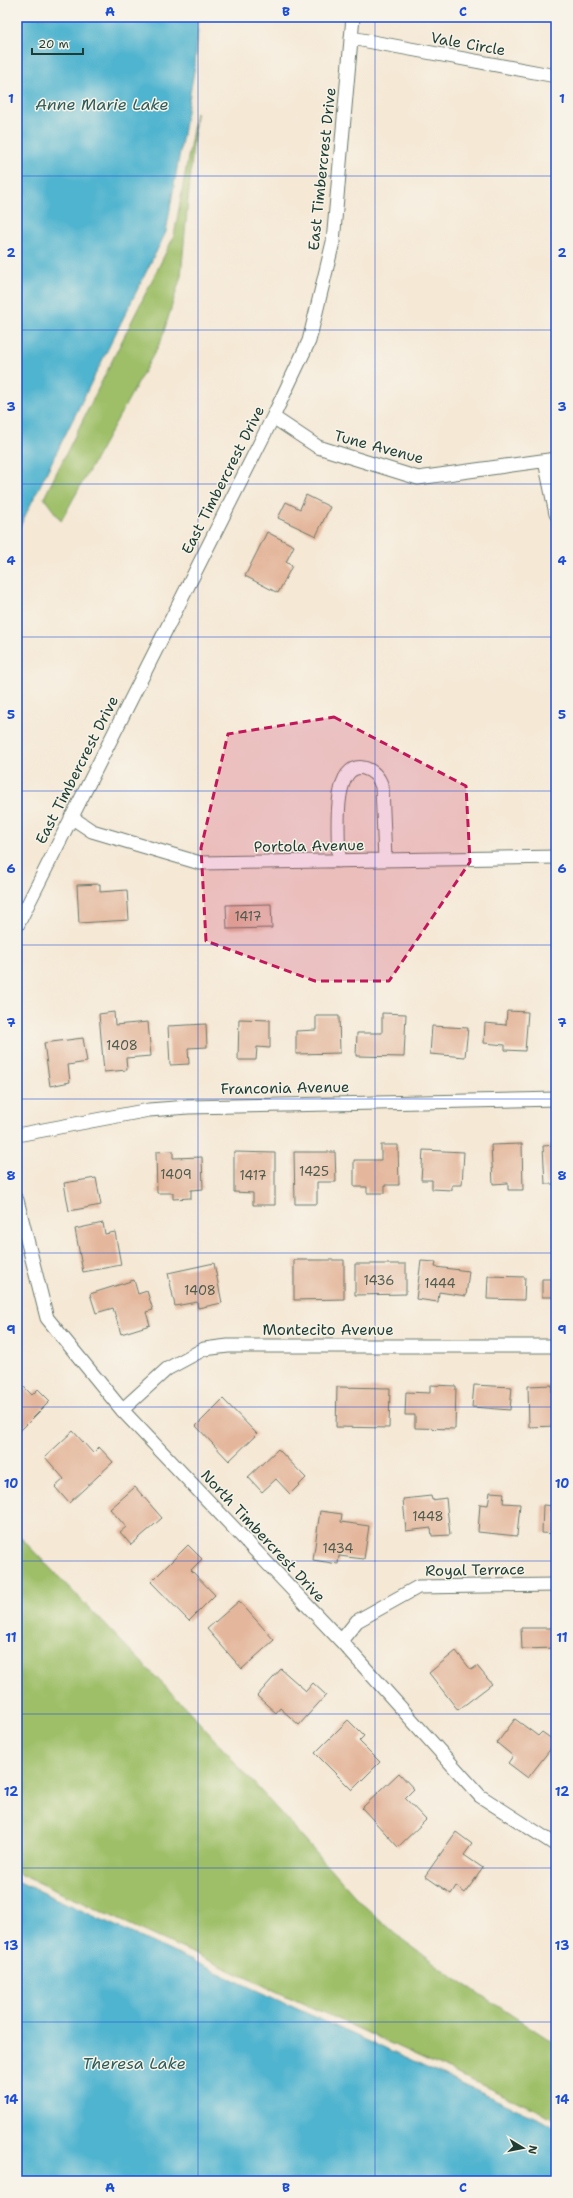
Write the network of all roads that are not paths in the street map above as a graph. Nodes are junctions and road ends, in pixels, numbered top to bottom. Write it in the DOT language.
graph roads {
  1 [pos="353,17"];
  2 [pos="351,38"];
  3 [pos="556,76"];
  4 [pos="273,418"];
  5 [pos="551,460"];
  6 [pos="556,514"];
  7 [pos="71,817"];
  8 [pos="556,857"];
  9 [pos="385,860"];
  10 [pos="339,861"];
  11 [pos="17,926"];
  12 [pos="556,1099"];
  13 [pos="17,1135"];
  14 [pos="17,1200"];
  15 [pos="556,1346"];
  16 [pos="122,1410"];
  17 [pos="556,1585"];
  18 [pos="341,1641"];
  19 [pos="556,1845"];
  1 -- 2 [label="street, East Timbercrest Drive"];
  2 -- 3 [label="street, Vale Circle"];
  2 -- 4 [label="street, East Timbercrest Drive"];
  4 -- 5 [label="street, Tune Avenue"];
  4 -- 7 [label="street, East Timbercrest Drive"];
  5 -- 6 [label="street"];
  7 -- 10 [label="street, Portola Avenue"];
  7 -- 11 [label="street, East Timbercrest Drive"];
  8 -- 9 [label="street, Portola Avenue"];
  9 -- 10 [label="street, Portola Avenue"];
  9 -- 10 [label="street"];
  12 -- 13 [label="street, Franconia Avenue"];
  14 -- 16 [label="street, North Timbercrest Drive"];
  15 -- 16 [label="street, Montecito Avenue"];
  16 -- 18 [label="street, North Timbercrest Drive"];
  17 -- 18 [label="street, Royal Terrace"];
  18 -- 19 [label="street, North Timbercrest Drive"];
}
